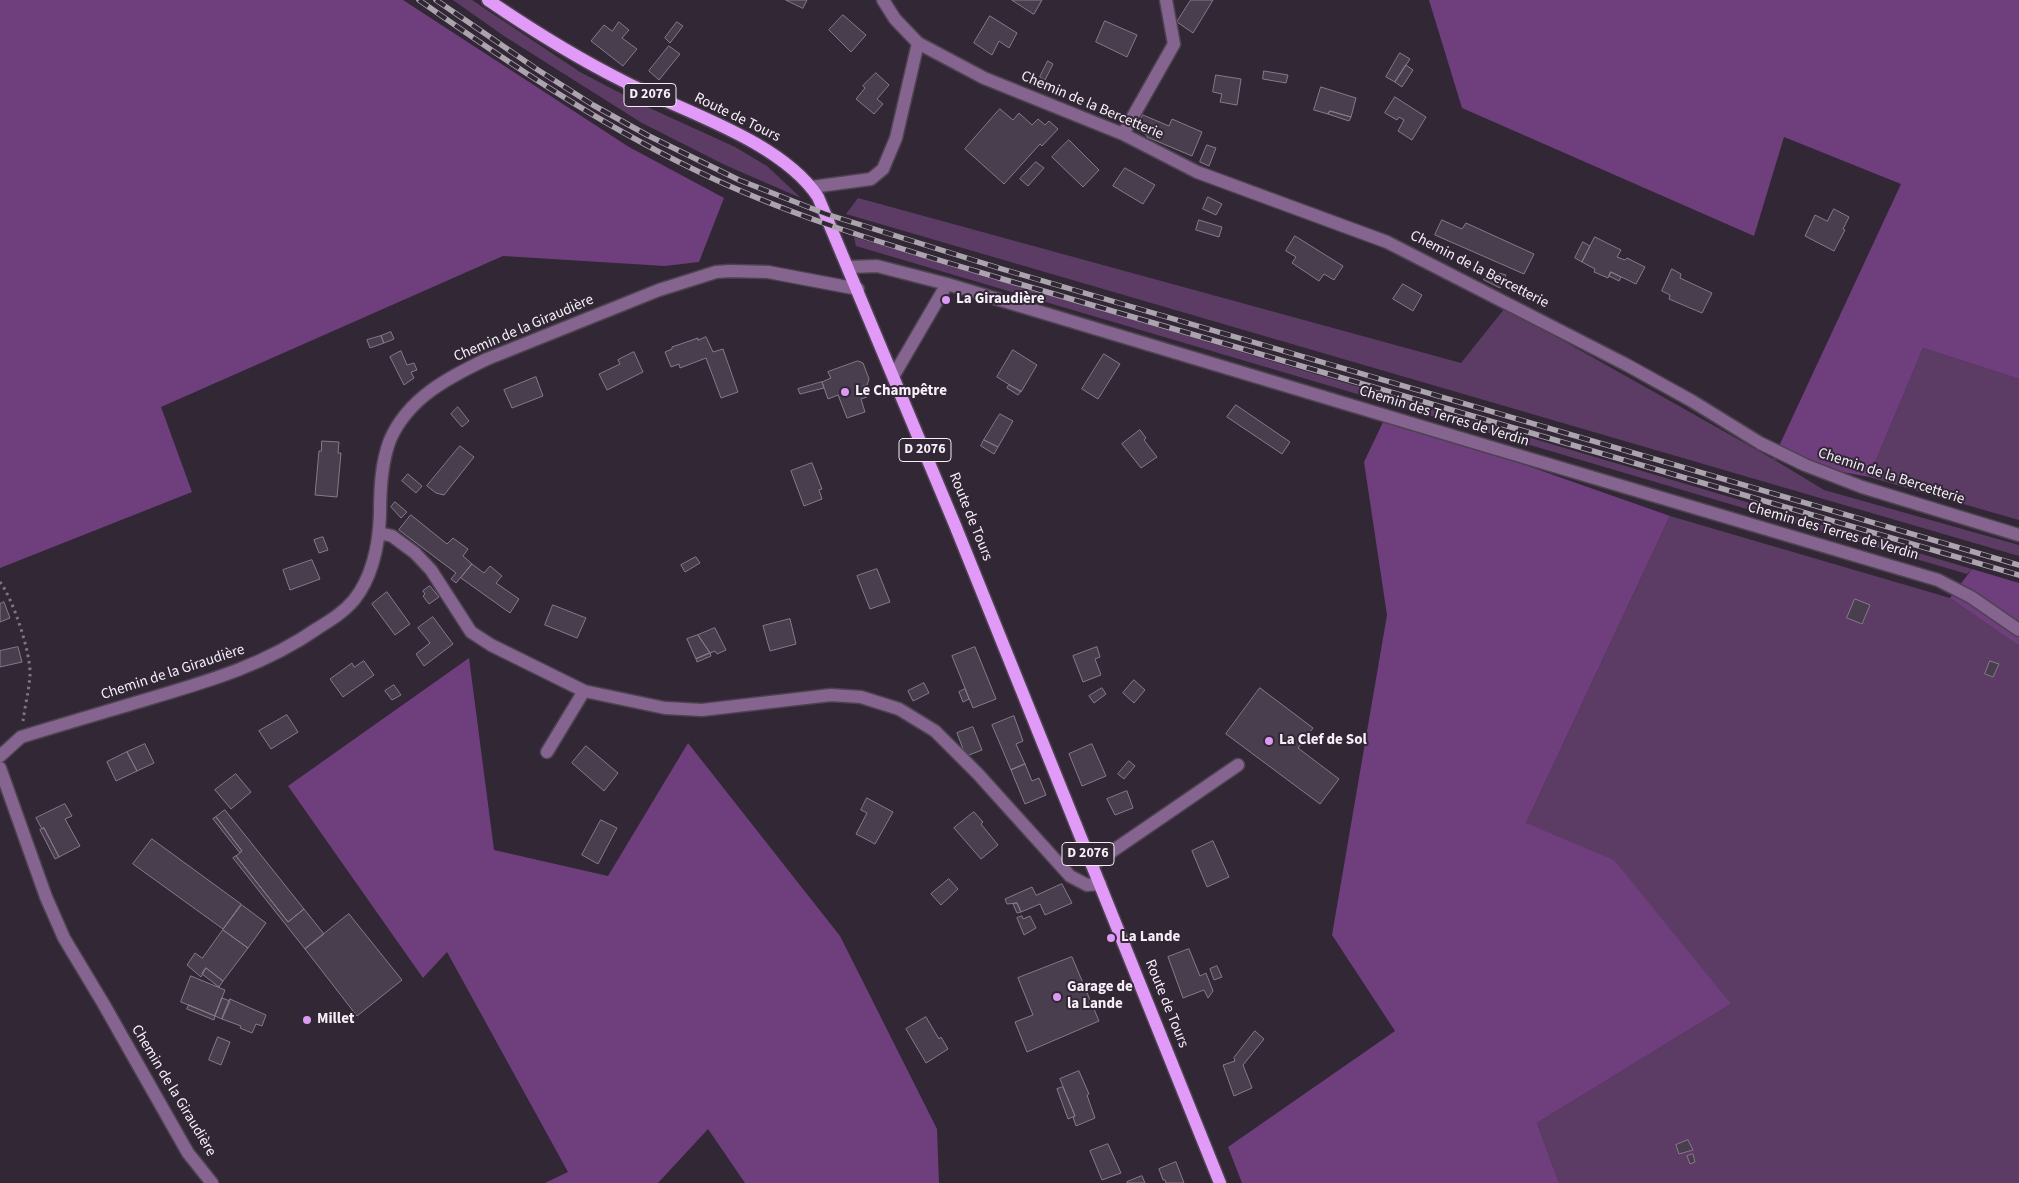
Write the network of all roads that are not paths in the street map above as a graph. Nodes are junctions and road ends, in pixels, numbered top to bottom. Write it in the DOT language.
graph roads {
  1 [pos="488,0"];
  2 [pos="883,0"];
  3 [pos="1166,0"];
  4 [pos="918,43"];
  5 [pos="1123,134"];
  6 [pos="812,187"];
  7 [pos="849,267"];
  8 [pos="947,284"];
  9 [pos="858,289"];
  10 [pos="894,375"];
  11 [pos="379,533"];
  12 [pos="2019,535"];
  13 [pos="2019,630"];
  14 [pos="584,691"];
  15 [pos="547,752"];
  16 [pos="0,756"];
  17 [pos="1238,765"];
  18 [pos="0,768"];
  19 [pos="1092,865"];
  20 [pos="1100,884"];
  21 [pos="212,1183"];
  22 [pos="1220,1183"];
  1 -- 6 [label="main road, Route de Tours / D 2076"];
  2 -- 4 [label="street, Chemin de la Bercetterie"];
  3 -- 5 [label="street"];
  4 -- 5 [label="street, Chemin de la Bercetterie"];
  4 -- 6 [label="street"];
  5 -- 12 [label="street, Chemin de la Bercetterie"];
  6 -- 7 [label="main road, Route de Tours / D 2076"];
  7 -- 8 [label="street, Chemin des Terres de Verdin"];
  7 -- 9 [label="main road, Route de Tours / D 2076"];
  8 -- 10 [label="street"];
  8 -- 13 [label="street, Chemin des Terres de Verdin"];
  9 -- 10 [label="main road, Route de Tours / D 2076"];
  9 -- 11 [label="street, Chemin de la Giraudière"];
  10 -- 19 [label="main road, Route de Tours / D 2076"];
  11 -- 14 [label="street"];
  11 -- 16 [label="street, Chemin de la Giraudière"];
  14 -- 15 [label="street"];
  14 -- 20 [label="street"];
  17 -- 19 [label="street"];
  18 -- 21 [label="street, Chemin de la Giraudière"];
  19 -- 20 [label="main road, Route de Tours / D 2076"];
  20 -- 22 [label="main road, Route de Tours / D 2076"];
}
